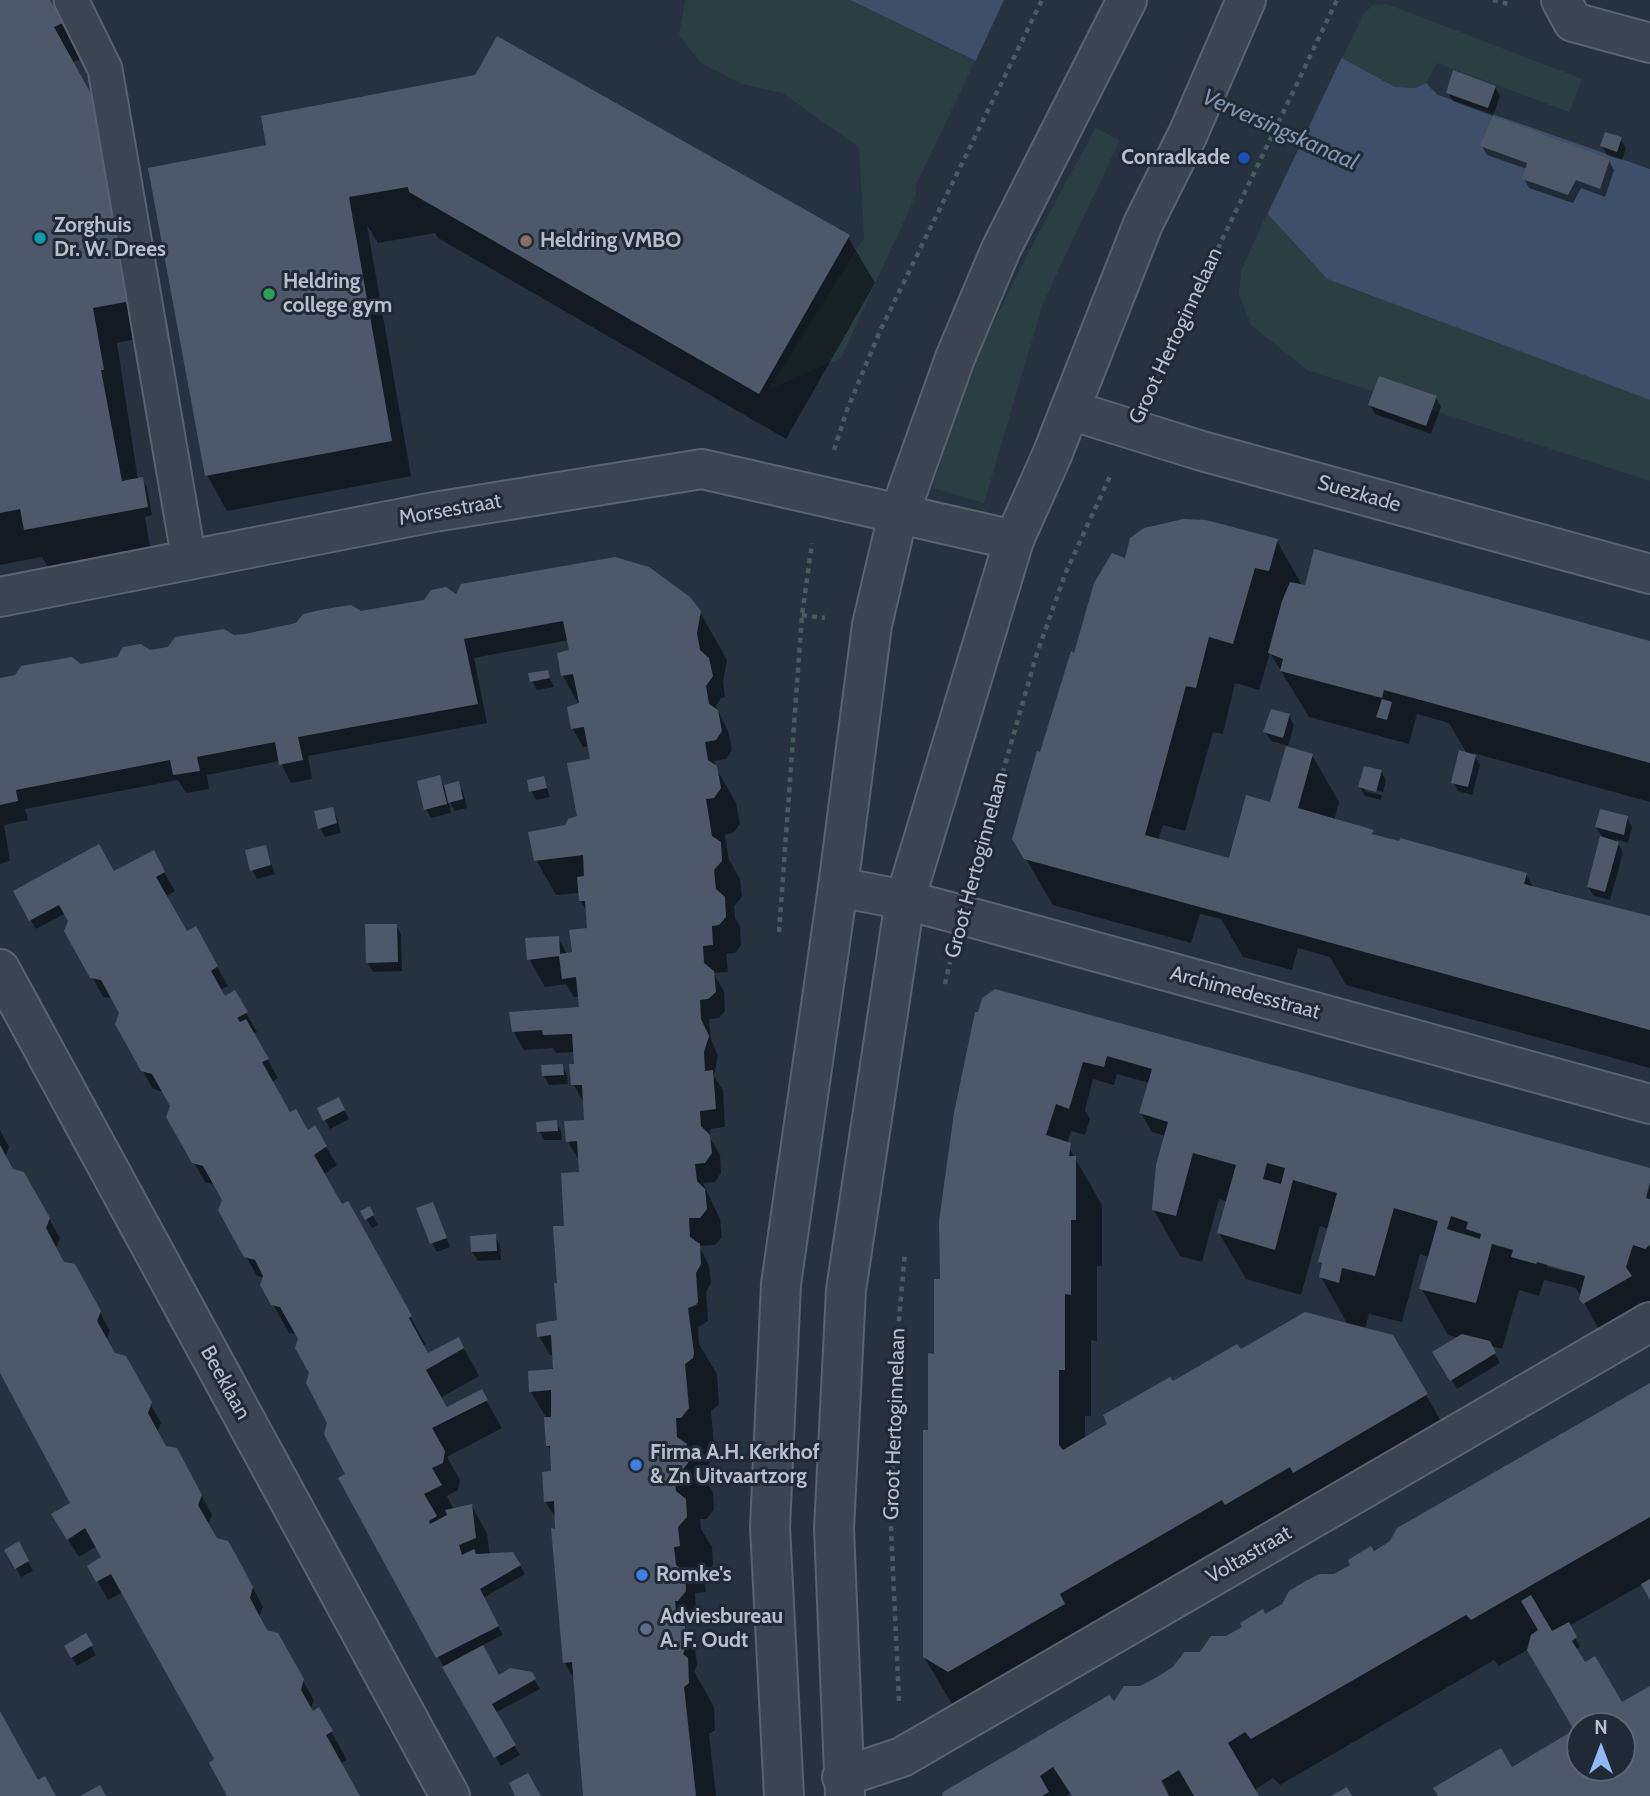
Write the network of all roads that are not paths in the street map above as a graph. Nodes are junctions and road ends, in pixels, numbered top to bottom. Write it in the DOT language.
graph roads {
  1 [pos="71,0"];
  2 [pos="1127,0"];
  3 [pos="1246,0"];
  4 [pos="1561,0"];
  5 [pos="1650,43"];
  6 [pos="1070,410"];
  7 [pos="900,514"];
  8 [pos="1014,540"];
  9 [pos="189,560"];
  10 [pos="1650,574"];
  11 [pos="0,597"];
  12 [pos="838,887"];
  13 [pos="905,900"];
  14 [pos="0,969"];
  15 [pos="1650,1104"];
  16 [pos="1650,1322"];
  17 [pos="843,1786"];
  18 [pos="450,1796"];
  19 [pos="784,1796"];
  1 -- 9 [label="lane"];
  2 -- 7 [label="street"];
  3 -- 6 [label="street"];
  4 -- 5 [label="street"];
  6 -- 8 [label="street"];
  6 -- 10 [label="street, Suezkade"];
  7 -- 8 [label="street"];
  7 -- 9 [label="street, Morsestraat"];
  7 -- 12 [label="street"];
  8 -- 13 [label="street"];
  9 -- 11 [label="street, Morsestraat"];
  12 -- 13 [label="street, Archimedesstraat"];
  12 -- 19 [label="street"];
  13 -- 15 [label="street, Archimedesstraat"];
  13 -- 17 [label="street"];
  14 -- 18 [label="street, Beeklaan"];
  16 -- 17 [label="street, Voltastraat"];
}
